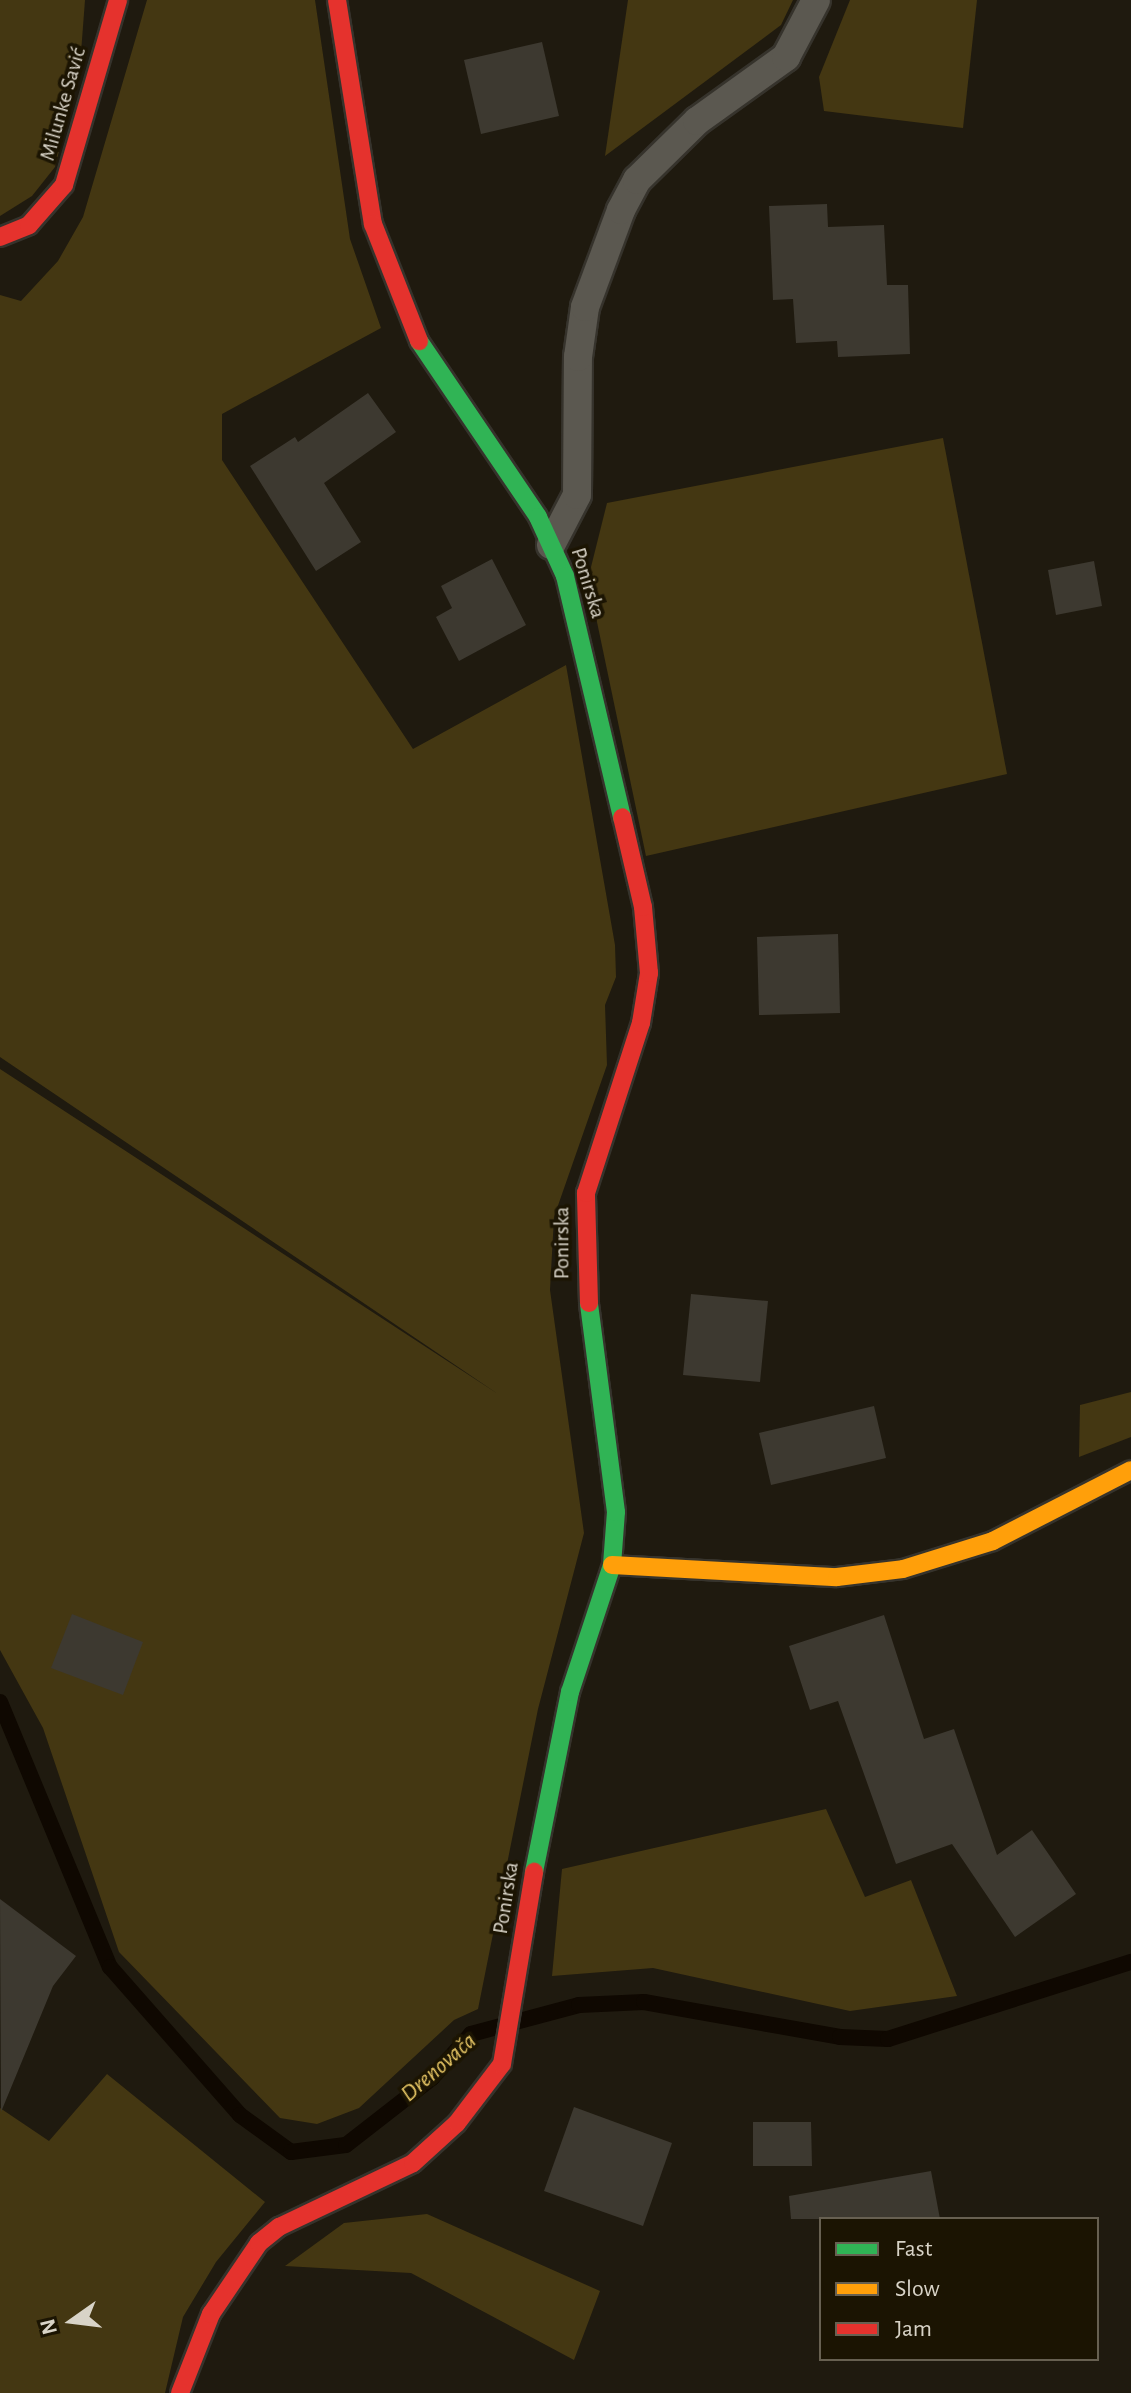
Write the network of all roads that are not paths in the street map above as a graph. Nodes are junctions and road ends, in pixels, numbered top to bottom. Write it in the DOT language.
graph roads {
  1 [pos="118,0"];
  2 [pos="337,0"];
  3 [pos="816,0"];
  4 [pos="0,237"];
  5 [pos="551,545"];
  6 [pos="1131,1470"];
  7 [pos="612,1565"];
  8 [pos="180,2393"];
  1 -- 4 [label="street, Milunke Savić"];
  2 -- 5 [label="street, Ponirska"];
  3 -- 5 [label="lane"];
  5 -- 7 [label="street, Ponirska"];
  6 -- 7 [label="street"];
  7 -- 8 [label="street, Ponirska"];
}
